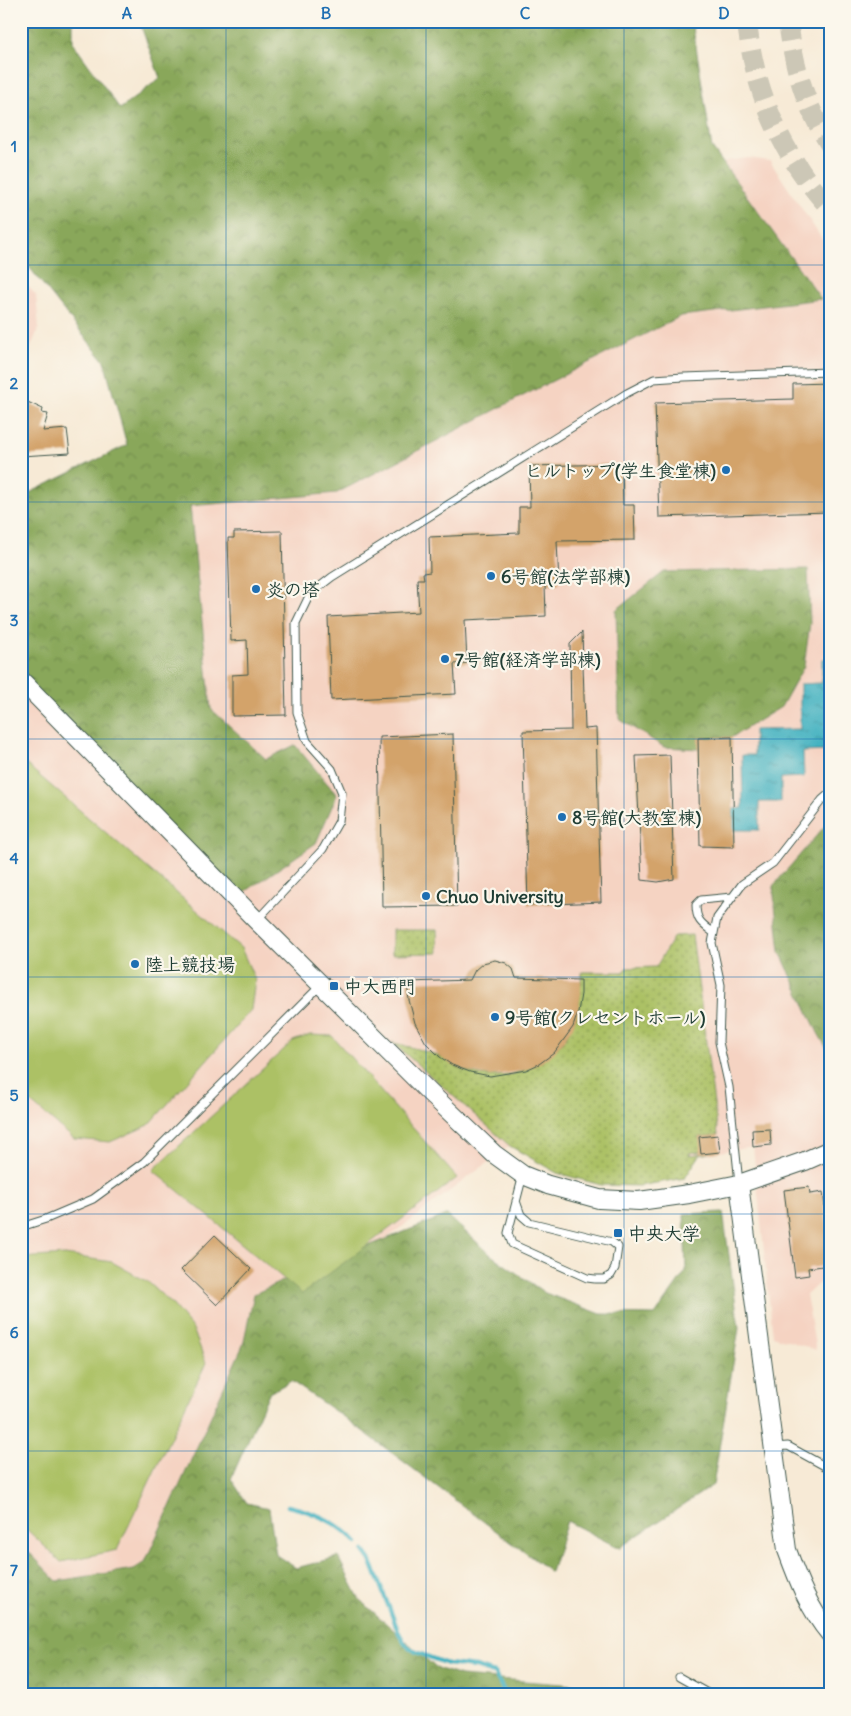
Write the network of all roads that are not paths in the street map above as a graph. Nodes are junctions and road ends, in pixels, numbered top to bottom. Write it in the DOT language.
graph roads {
  1 [pos="830,372"];
  2 [pos="21,680"];
  3 [pos="830,793"];
  4 [pos="732,897"];
  5 [pos="256,920"];
  6 [pos="714,933"];
  7 [pos="321,985"];
  8 [pos="830,1150"];
  9 [pos="523,1175"];
  10 [pos="739,1184"];
  11 [pos="516,1201"];
  12 [pos="21,1227"];
  13 [pos="773,1447"];
  14 [pos="830,1469"];
  15 [pos="830,1634"];
  16 [pos="679,1677"];
  17 [pos="711,1695"];
  1 -- 5 [label="lane"];
  2 -- 5 [label="street"];
  3 -- 4 [label="lane"];
  4 -- 6 [label="lane"];
  4 -- 6 [label="lane"];
  5 -- 7 [label="street"];
  6 -- 10 [label="lane"];
  7 -- 9 [label="street"];
  7 -- 12 [label="lane"];
  8 -- 10 [label="street"];
  9 -- 10 [label="street"];
  9 -- 11 [label="lane"];
  10 -- 13 [label="street"];
  11 -- 11 [label="lane"];
  13 -- 14 [label="lane"];
  13 -- 15 [label="street"];
  16 -- 17 [label="lane"];
}
